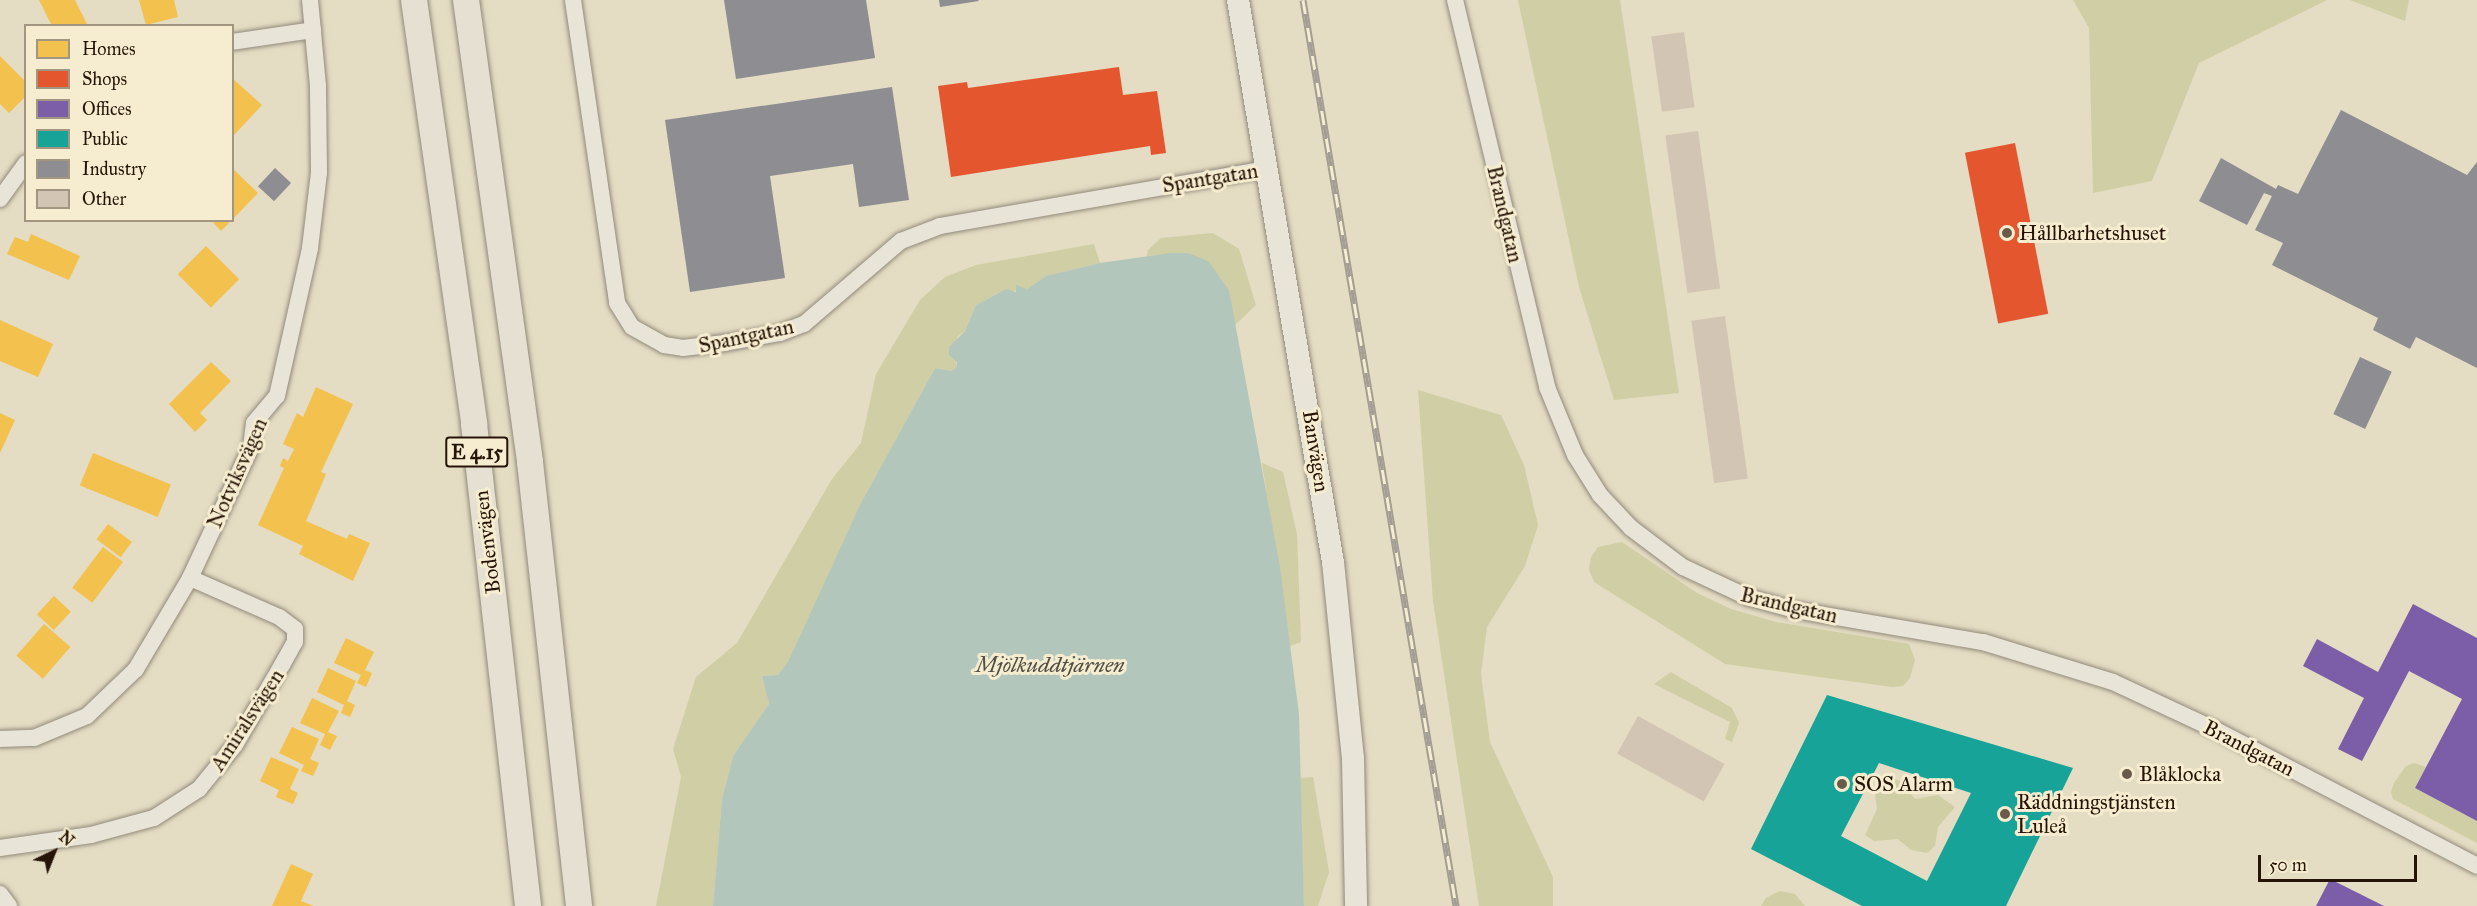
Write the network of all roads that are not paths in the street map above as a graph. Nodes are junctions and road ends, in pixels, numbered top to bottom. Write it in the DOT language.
graph roads {
  1 [pos="310,0"];
  2 [pos="414,0"];
  3 [pos="466,0"];
  4 [pos="573,0"];
  5 [pos="1239,0"];
  6 [pos="1455,0"];
  7 [pos="313,30"];
  8 [pos="234,42"];
  9 [pos="24,166"];
  10 [pos="1268,169"];
  11 [pos="0,199"];
  12 [pos="190,578"];
  13 [pos="0,739"];
  14 [pos="0,848"];
  15 [pos="2477,866"];
  16 [pos="0,894"];
  17 [pos="9,906"];
  18 [pos="528,906"];
  19 [pos="579,906"];
  20 [pos="1356,906"];
  1 -- 7 [label="street, Notviksvägen"];
  2 -- 18 [label="main road, Bodenvägen / E 4.15"];
  3 -- 19 [label="main road, E 4.15"];
  4 -- 10 [label="street, Spantgatan"];
  5 -- 10 [label="street, Banvägen"];
  6 -- 15 [label="street, Brandgatan"];
  7 -- 8 [label="street"];
  7 -- 12 [label="street, Notviksvägen"];
  9 -- 11 [label="street"];
  10 -- 20 [label="street, Banvägen"];
  12 -- 13 [label="street, Notviksvägen"];
  12 -- 14 [label="street, Amiralsvägen"];
  16 -- 17 [label="street"];
}
